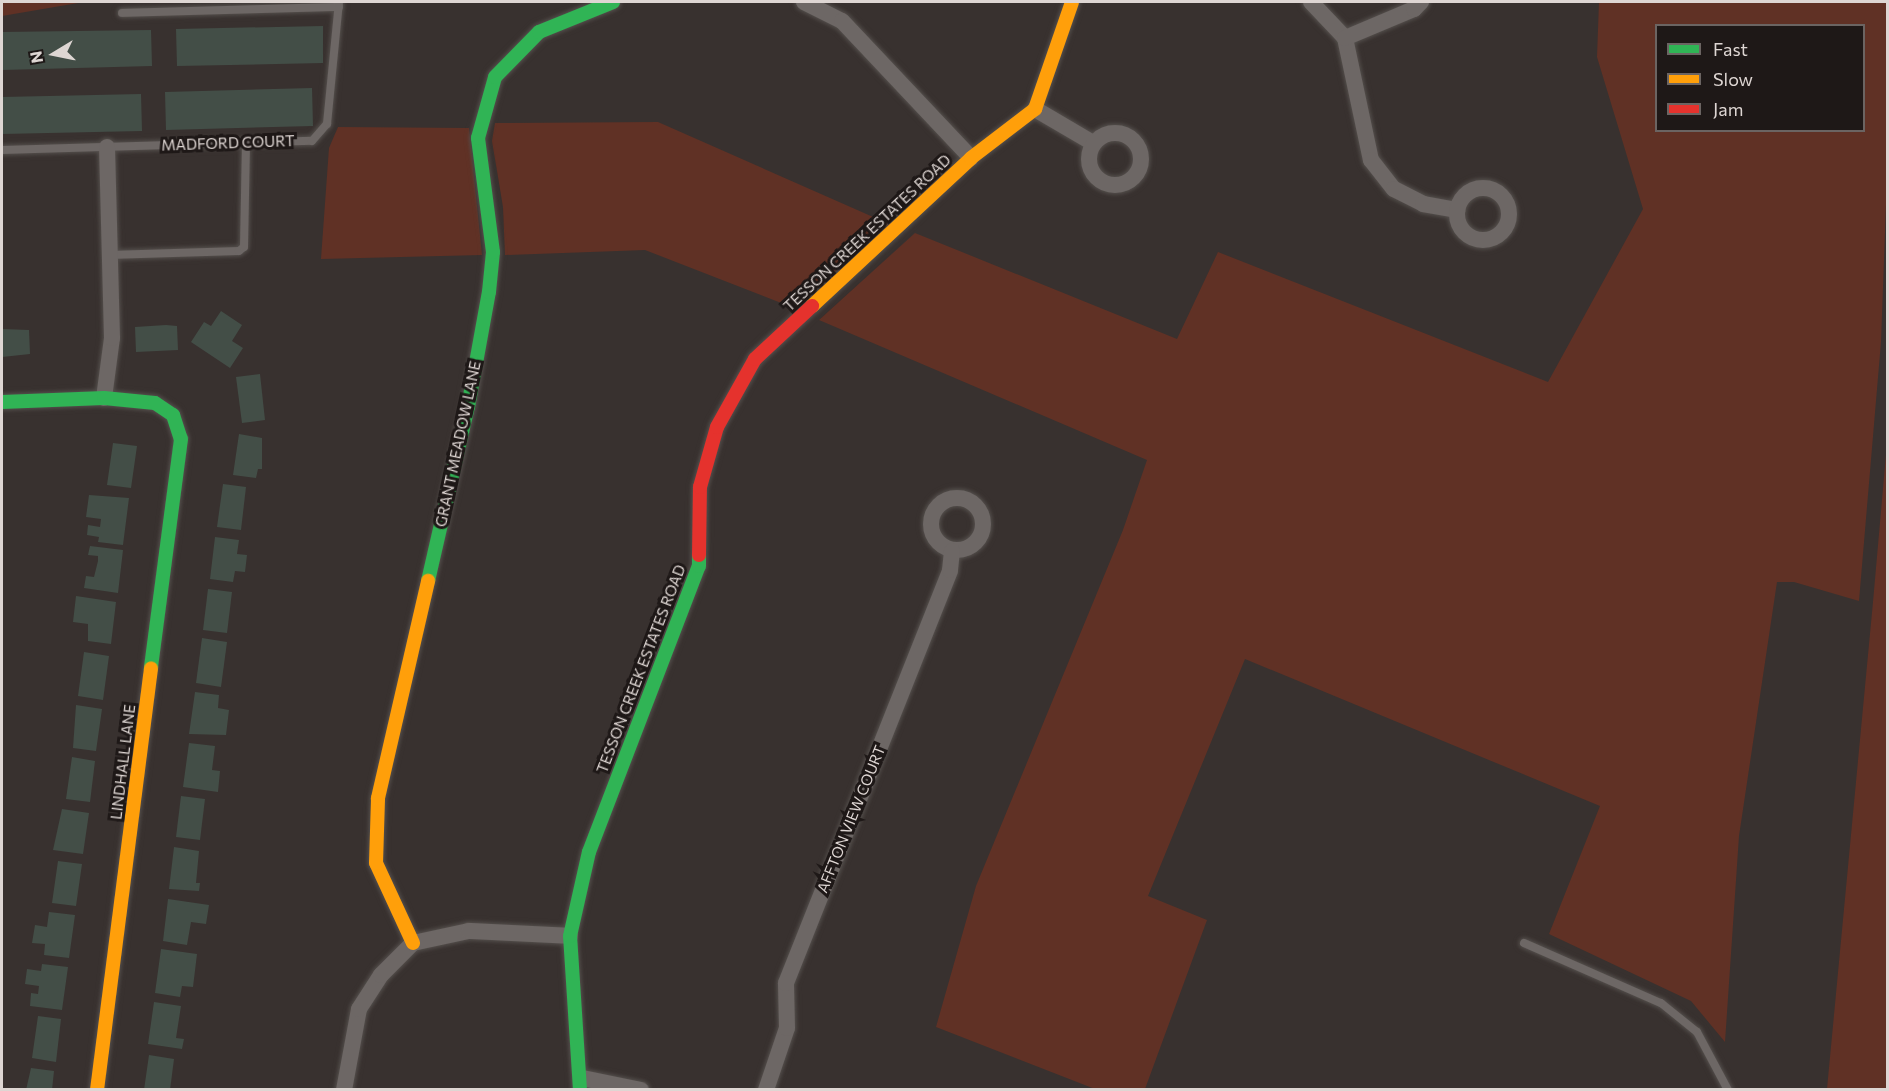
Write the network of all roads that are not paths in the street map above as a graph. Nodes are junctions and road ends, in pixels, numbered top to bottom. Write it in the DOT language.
graph roads {
  1 [pos="613,2"];
  2 [pos="804,2"];
  3 [pos="842,2"];
  4 [pos="1072,2"];
  5 [pos="1311,2"];
  6 [pos="1421,2"];
  7 [pos="339,4"];
  8 [pos="122,13"];
  9 [pos="832,16"];
  10 [pos="1345,38"];
  11 [pos="1035,108"];
  12 [pos="246,143"];
  13 [pos="1093,143"];
  14 [pos="107,147"];
  15 [pos="2,150"];
  16 [pos="971,158"];
  17 [pos="1457,210"];
  18 [pos="107,255"];
  19 [pos="104,398"];
  20 [pos="2,402"];
  21 [pos="952,551"];
  22 [pos="570,936"];
  23 [pos="413,943"];
  24 [pos="1524,943"];
  25 [pos="581,1084"];
  26 [pos="98,1089"];
  27 [pos="344,1089"];
  28 [pos="641,1089"];
  29 [pos="766,1089"];
  30 [pos="1728,1089"];
  1 -- 23 [label="street, GRANT MEADOW LANE"];
  2 -- 9 [label="street"];
  3 -- 9 [label="street"];
  4 -- 11 [label="street"];
  5 -- 10 [label="street"];
  6 -- 10 [label="street"];
  7 -- 8 [label="lane"];
  7 -- 12 [label="lane, MADFORD COURT"];
  9 -- 16 [label="street"];
  10 -- 17 [label="street"];
  11 -- 13 [label="street"];
  11 -- 16 [label="street, TESSON CREEK ESTATES ROAD"];
  12 -- 14 [label="lane, MADFORD COURT"];
  12 -- 18 [label="lane"];
  14 -- 15 [label="lane, MADFORD COURT"];
  14 -- 18 [label="street"];
  16 -- 22 [label="street, TESSON CREEK ESTATES ROAD"];
  18 -- 19 [label="street"];
  19 -- 20 [label="street"];
  19 -- 26 [label="street, LINDHALL LANE"];
  21 -- 29 [label="street, AFFTON VIEW COURT"];
  22 -- 23 [label="street"];
  22 -- 25 [label="street, TESSON CREEK ESTATES ROAD"];
  23 -- 27 [label="street"];
  24 -- 30 [label="lane"];
  25 -- 28 [label="street"];
}
